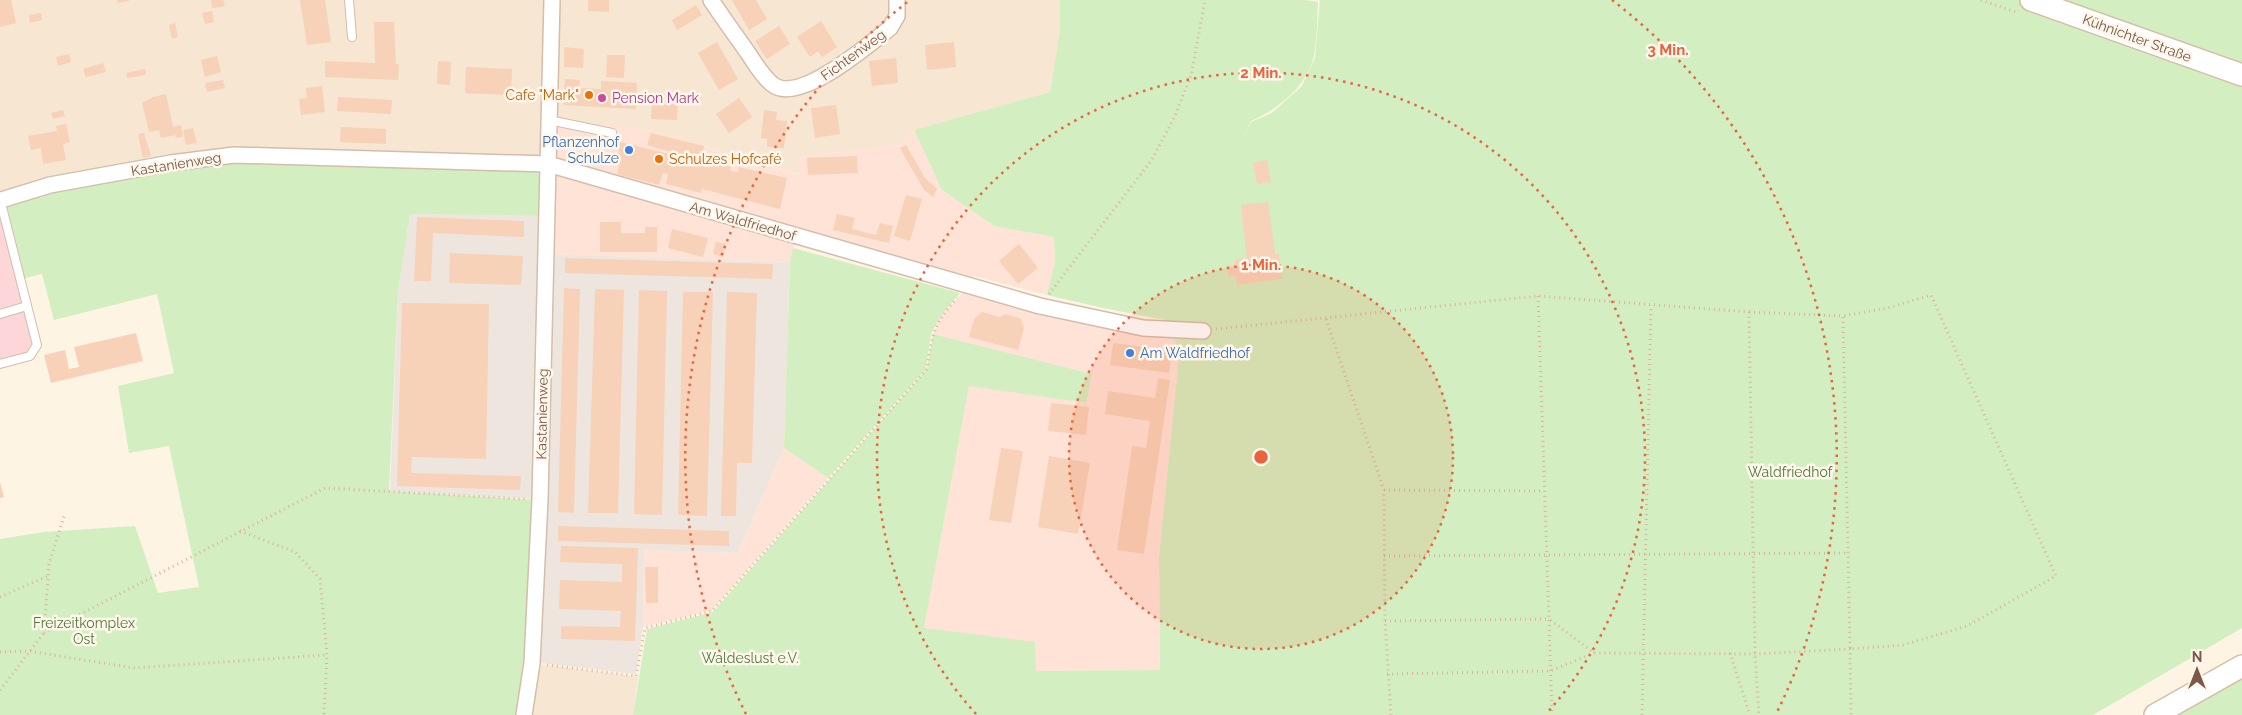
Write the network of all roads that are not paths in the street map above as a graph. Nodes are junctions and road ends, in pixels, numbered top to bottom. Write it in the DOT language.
graph roads {
  1 [pos="349,0"];
  2 [pos="552,0"];
  3 [pos="710,0"];
  4 [pos="897,0"];
  5 [pos="2032,0"];
  6 [pos="352,37"];
  7 [pos="2242,75"];
  8 [pos="549,120"];
  9 [pos="612,133"];
  10 [pos="548,164"];
  11 [pos="0,200"];
  12 [pos="27,306"];
  13 [pos="0,314"];
  14 [pos="1203,331"];
  15 [pos="0,364"];
  16 [pos="2242,666"];
  17 [pos="524,715"];
  18 [pos="2155,715"];
  1 -- 6 [label="lane"];
  2 -- 8 [label="street, Kastanienweg"];
  3 -- 4 [label="street, Fichtenweg"];
  5 -- 7 [label="street, Kühnichter Straße"];
  8 -- 9 [label="lane"];
  8 -- 10 [label="street, Kastanienweg"];
  10 -- 11 [label="street, Kastanienweg"];
  10 -- 14 [label="street, Am Waldfriedhof"];
  10 -- 17 [label="street, Kastanienweg"];
  11 -- 12 [label="lane, Kastanienweg"];
  12 -- 13 [label="lane"];
  12 -- 15 [label="lane, Kastanienweg"];
  16 -- 18 [label="street"];
}
